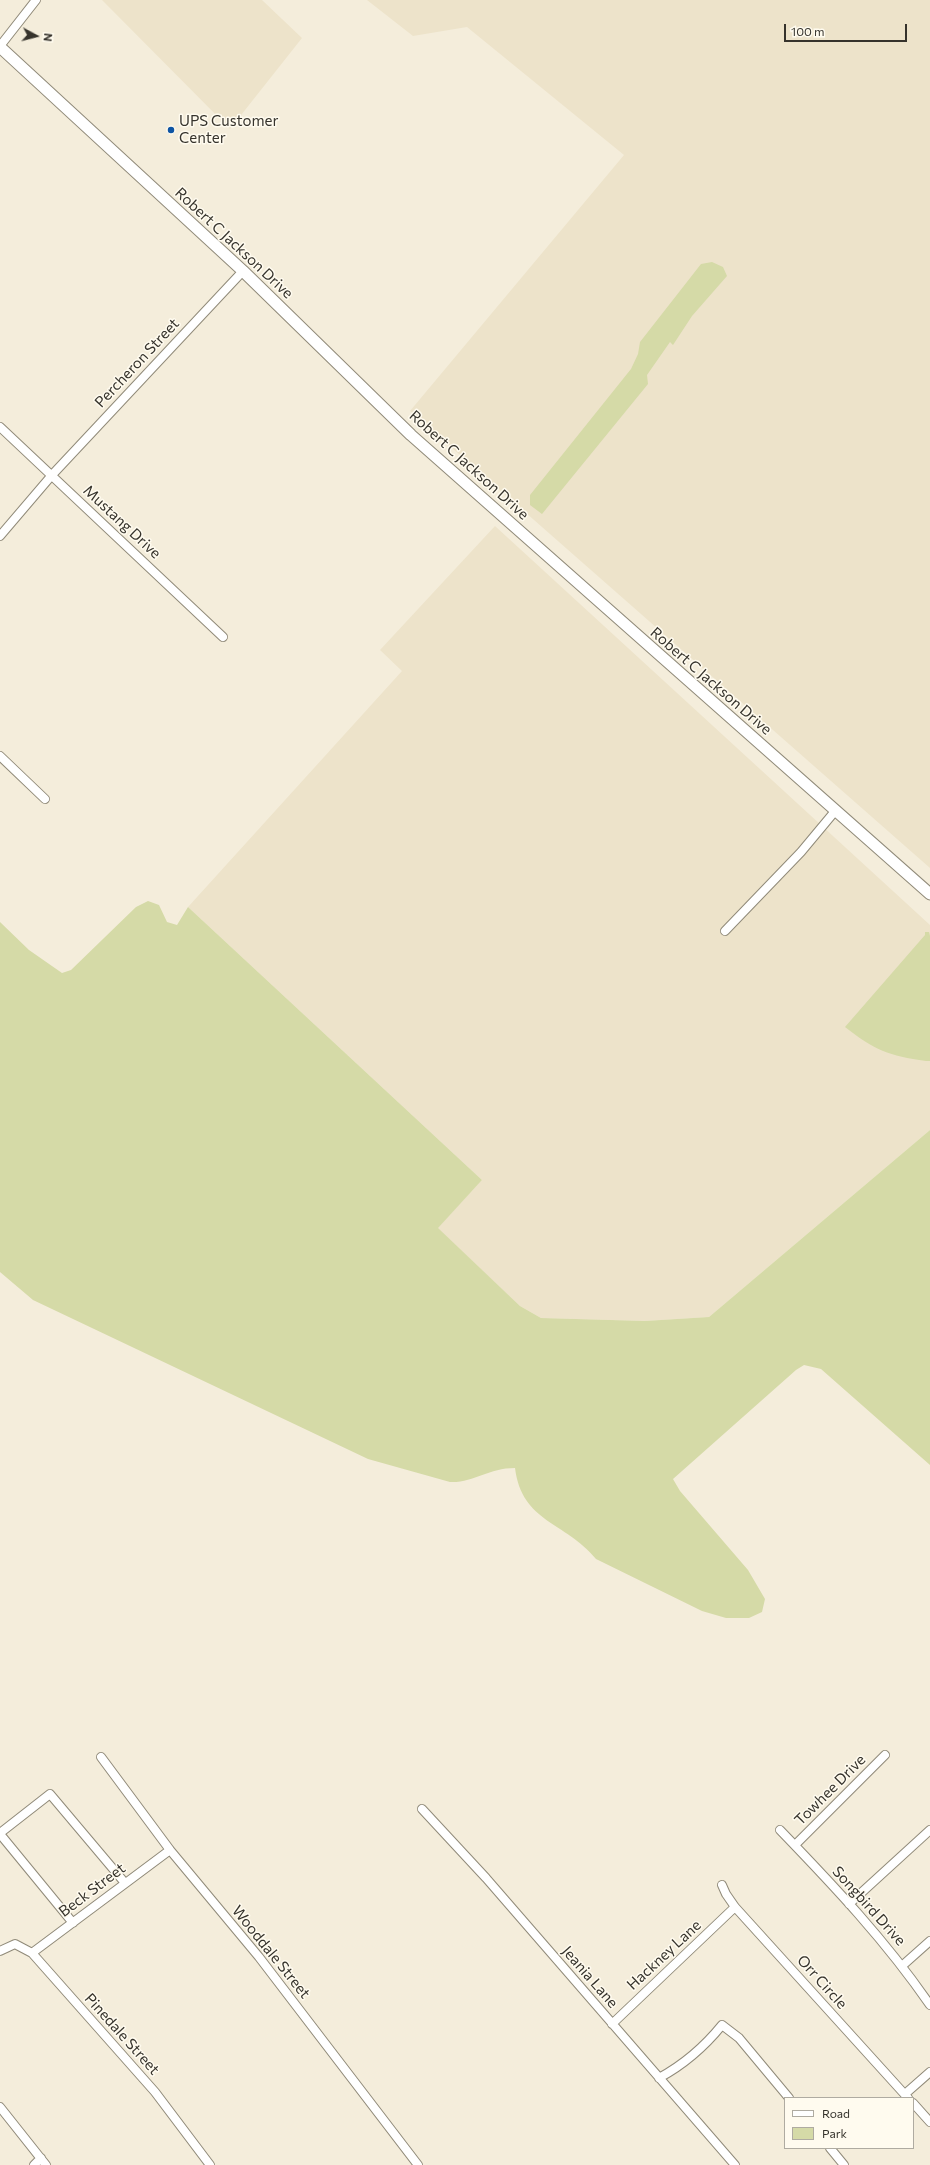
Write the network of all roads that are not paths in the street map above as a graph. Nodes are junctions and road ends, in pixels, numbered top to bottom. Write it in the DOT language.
graph roads {
  1 [pos="36,0"];
  2 [pos="0,46"];
  3 [pos="243,271"];
  4 [pos="0,427"];
  5 [pos="52,475"];
  6 [pos="0,536"];
  7 [pos="223,637"];
  8 [pos="0,756"];
  9 [pos="45,799"];
  10 [pos="836,810"];
  11 [pos="930,894"];
  12 [pos="725,931"];
  13 [pos="885,1755"];
  14 [pos="101,1757"];
  15 [pos="422,1809"];
  16 [pos="780,1830"];
  17 [pos="930,1830"];
  18 [pos="0,1834"];
  19 [pos="795,1845"];
  20 [pos="170,1850"];
  21 [pos="125,1883"];
  22 [pos="722,1884"];
  23 [pos="849,1904"];
  24 [pos="735,1907"];
  25 [pos="72,1923"];
  26 [pos="930,1941"];
  27 [pos="0,1950"];
  28 [pos="32,1953"];
  29 [pos="903,1965"];
  30 [pos="930,2004"];
  31 [pos="612,2024"];
  32 [pos="930,2072"];
  33 [pos="659,2078"];
  34 [pos="907,2096"];
  35 [pos="788,2097"];
  36 [pos="914,2104"];
  37 [pos="0,2107"];
  38 [pos="930,2122"];
  39 [pos="831,2149"];
  40 [pos="44,2162"];
  41 [pos="34,2165"];
  42 [pos="210,2165"];
  43 [pos="418,2165"];
  44 [pos="735,2165"];
  45 [pos="844,2165"];
  1 -- 2 [label="street"];
  2 -- 3 [label="main road, Robert C Jackson Drive"];
  3 -- 5 [label="street, Percheron Street"];
  3 -- 10 [label="main road, Robert C Jackson Drive"];
  4 -- 5 [label="street, Mustang Drive"];
  5 -- 6 [label="street, Percheron Street"];
  5 -- 7 [label="street, Mustang Drive"];
  8 -- 9 [label="street"];
  10 -- 11 [label="main road, Robert C Jackson Drive"];
  10 -- 12 [label="street"];
  13 -- 19 [label="street, Towhee Drive"];
  14 -- 20 [label="street, Wooddale Street"];
  15 -- 31 [label="street, Jeania Lane"];
  16 -- 19 [label="street, Songbird Drive"];
  17 -- 23 [label="street"];
  18 -- 21 [label="street"];
  18 -- 25 [label="street"];
  19 -- 23 [label="street, Songbird Drive"];
  20 -- 21 [label="street, Beck Street"];
  20 -- 43 [label="street, Wooddale Street"];
  21 -- 25 [label="street, Beck Street"];
  22 -- 24 [label="street, Orr Circle"];
  23 -- 29 [label="street, Songbird Drive"];
  24 -- 31 [label="street, Hackney Lane"];
  24 -- 34 [label="street, Orr Circle"];
  25 -- 28 [label="street, Beck Street"];
  26 -- 29 [label="street"];
  27 -- 28 [label="street, Pinedale Street"];
  28 -- 42 [label="street, Pinedale Street"];
  29 -- 30 [label="street, Songbird Drive"];
  31 -- 33 [label="street, Jeania Lane"];
  32 -- 34 [label="street, Orr Circle"];
  33 -- 35 [label="street"];
  33 -- 44 [label="street, Jeania Lane"];
  36 -- 38 [label="street"];
  37 -- 40 [label="street"];
  39 -- 45 [label="street"];
  40 -- 41 [label="street"];
}
